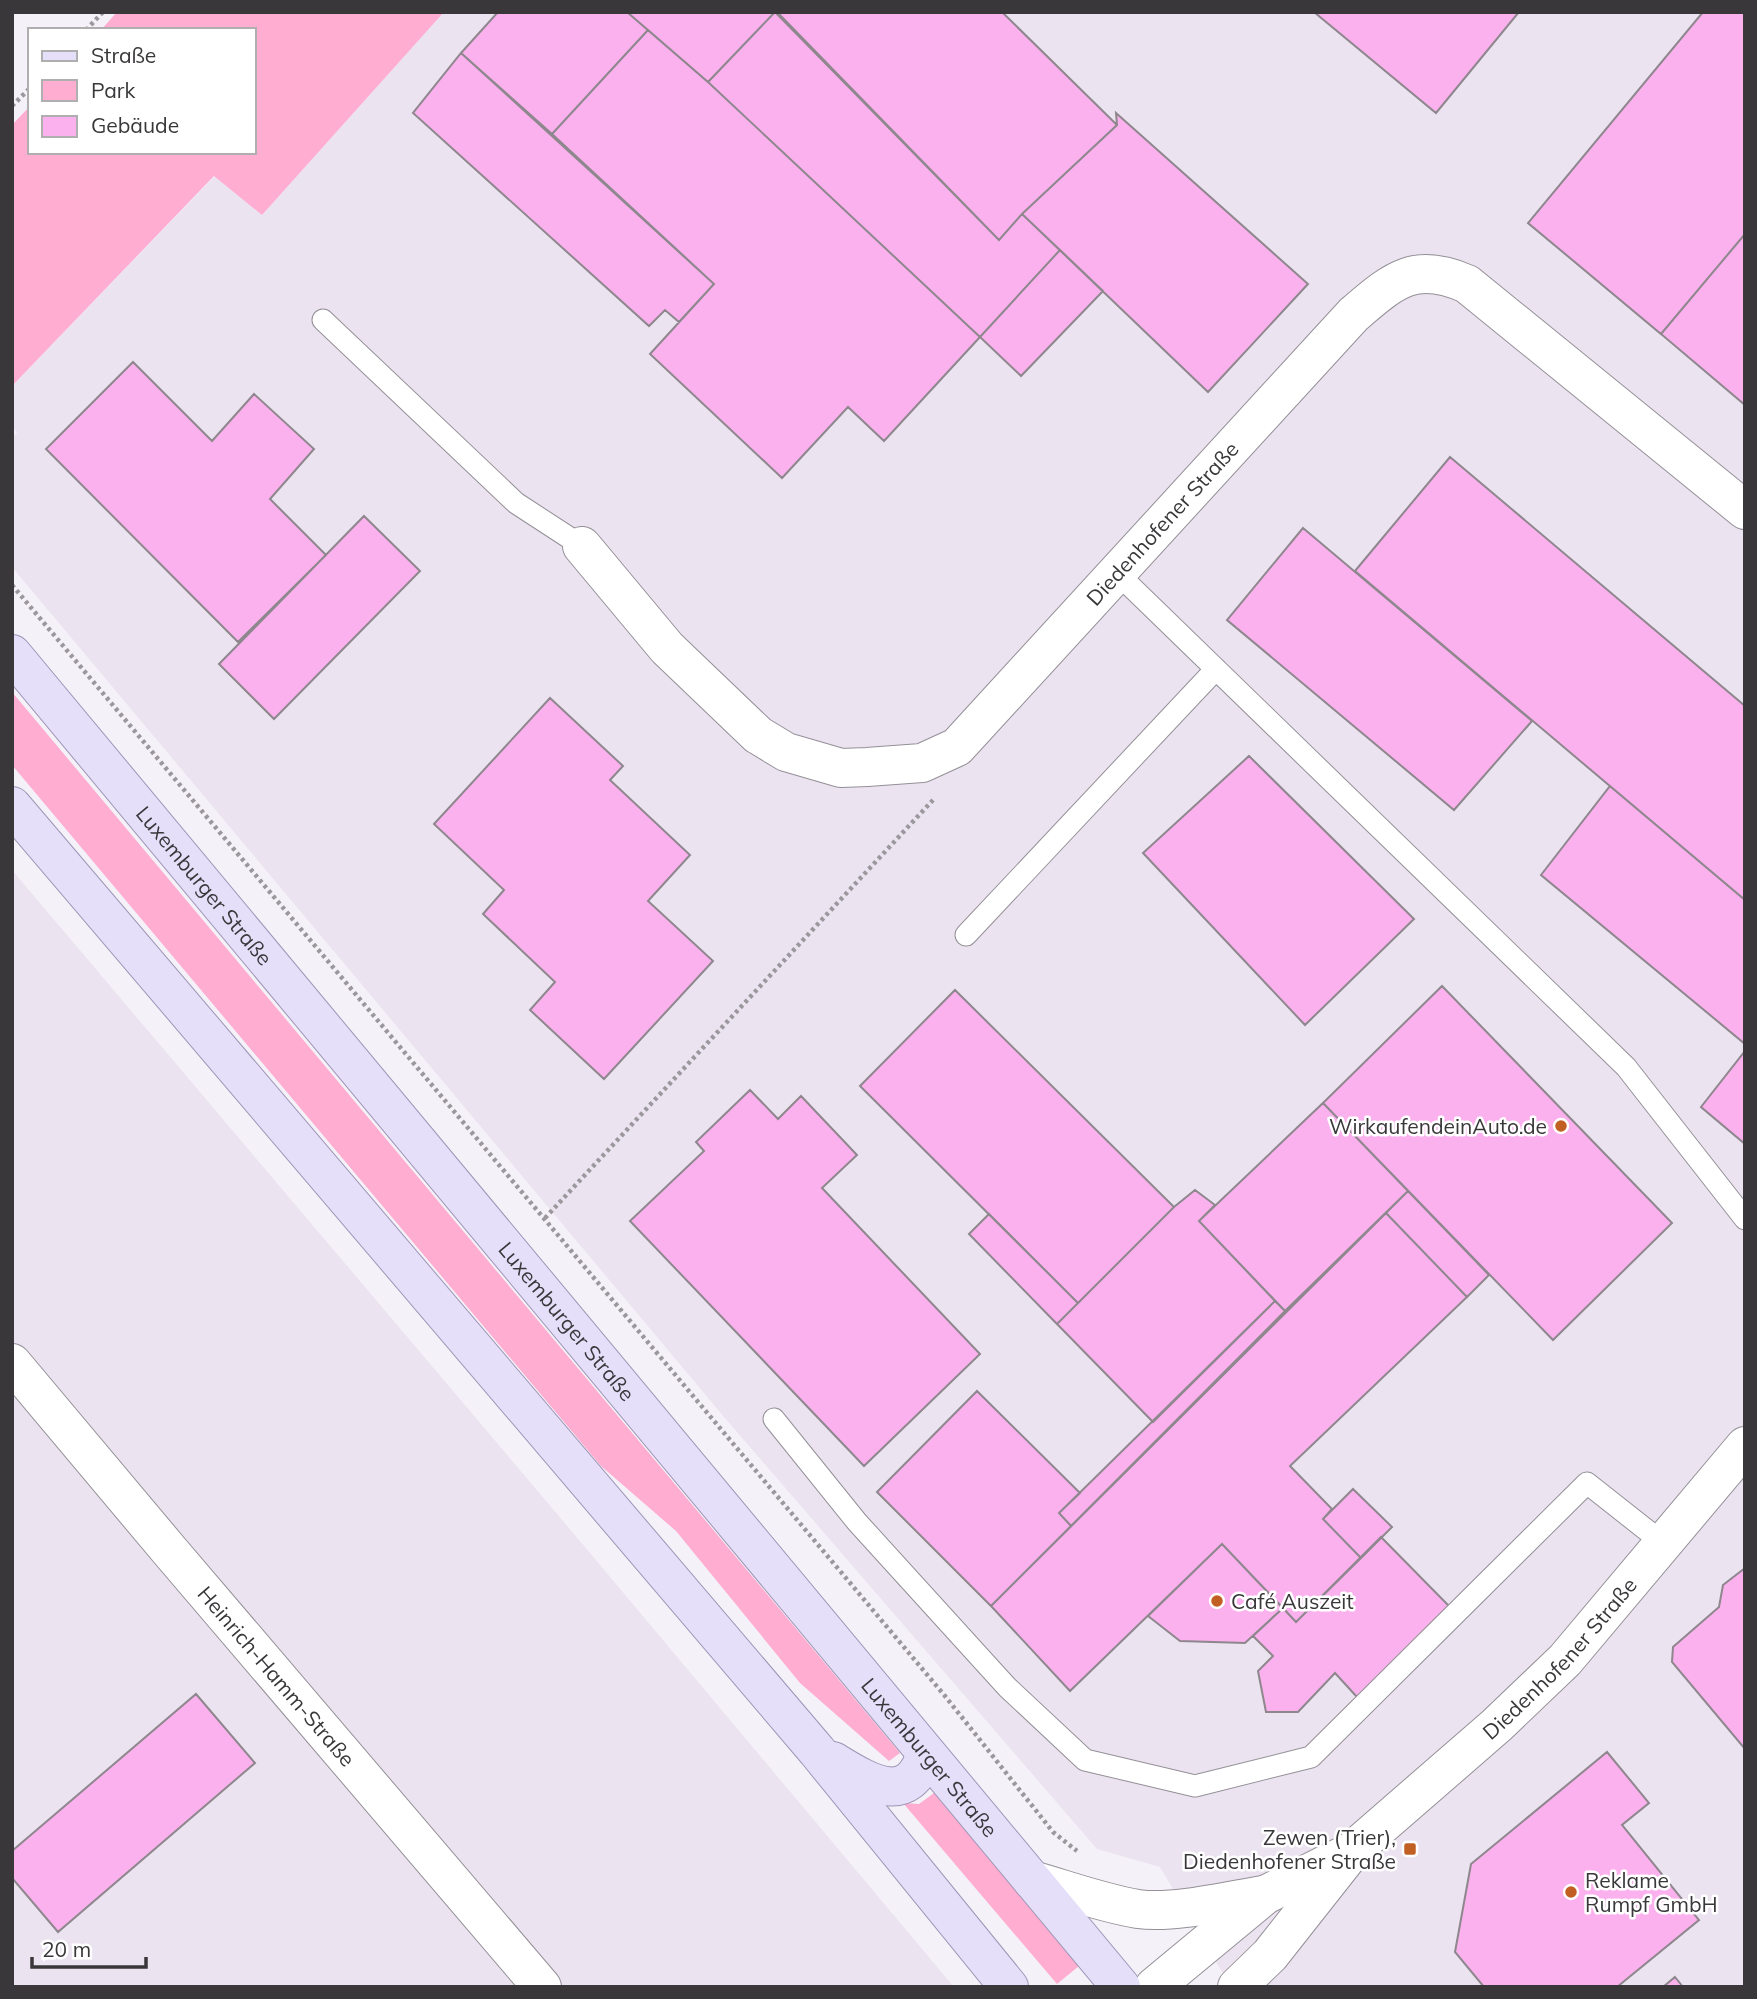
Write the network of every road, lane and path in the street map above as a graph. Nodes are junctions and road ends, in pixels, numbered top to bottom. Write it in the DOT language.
graph roads {
  1 [pos="103,12"];
  2 [pos="88,28"];
  3 [pos="28,90"];
  4 [pos="12,106"];
  5 [pos="323,320"];
  6 [pos="1745,510"];
  7 [pos="582,546"];
  8 [pos="1117,573"];
  9 [pos="12,585"];
  10 [pos="12,654"];
  11 [pos="1216,669"];
  12 [pos="957,747"];
  13 [pos="12,806"];
  14 [pos="966,935"];
  15 [pos="545,1218"];
  16 [pos="1745,1219"];
  17 [pos="12,1363"];
  18 [pos="774,1419"];
  19 [pos="1745,1446"];
  20 [pos="1663,1543"];
  21 [pos="817,1751"];
  22 [pos="926,1754"];
  23 [pos="1352,1851"];
  24 [pos="1080,1853"];
  25 [pos="1032,1880"];
  26 [pos="1265,1895"];
  27 [pos="1268,1971"];
  28 [pos="542,1987"];
  29 [pos="1009,1987"];
  30 [pos="1121,1987"];
  31 [pos="1154,1987"];
  32 [pos="1237,1987"];
  1 -- 2 [label="path"];
  3 -- 4 [label="path"];
  5 -- 7 [label="lane"];
  6 -- 8 [label="street, Diedenhofener Straße"];
  7 -- 12 [label="street, Diedenhofener Straße"];
  8 -- 11 [label="lane"];
  8 -- 12 [label="street, Diedenhofener Straße"];
  9 -- 15 [label="path"];
  10 -- 22 [label="main road, Luxemburger Straße"];
  11 -- 14 [label="lane"];
  11 -- 16 [label="lane"];
  12 -- 15 [label="path"];
  13 -- 21 [label="main road"];
  15 -- 24 [label="path"];
  17 -- 28 [label="street, Heinrich-Hamm-Straße"];
  18 -- 20 [label="lane"];
  19 -- 20 [label="street, Diedenhofener Straße"];
  20 -- 23 [label="street, Diedenhofener Straße"];
  21 -- 22 [label="main road"];
  21 -- 29 [label="main road"];
  22 -- 25 [label="main road, Luxemburger Straße"];
  23 -- 26 [label="street, Diedenhofener Straße"];
  23 -- 27 [label="street, Diedenhofener Straße"];
  25 -- 26 [label="street, Diedenhofener Straße"];
  25 -- 30 [label="main road, Luxemburger Straße"];
  26 -- 31 [label="street, Diedenhofener Straße"];
  27 -- 32 [label="street, Diedenhofener Straße"];
}
